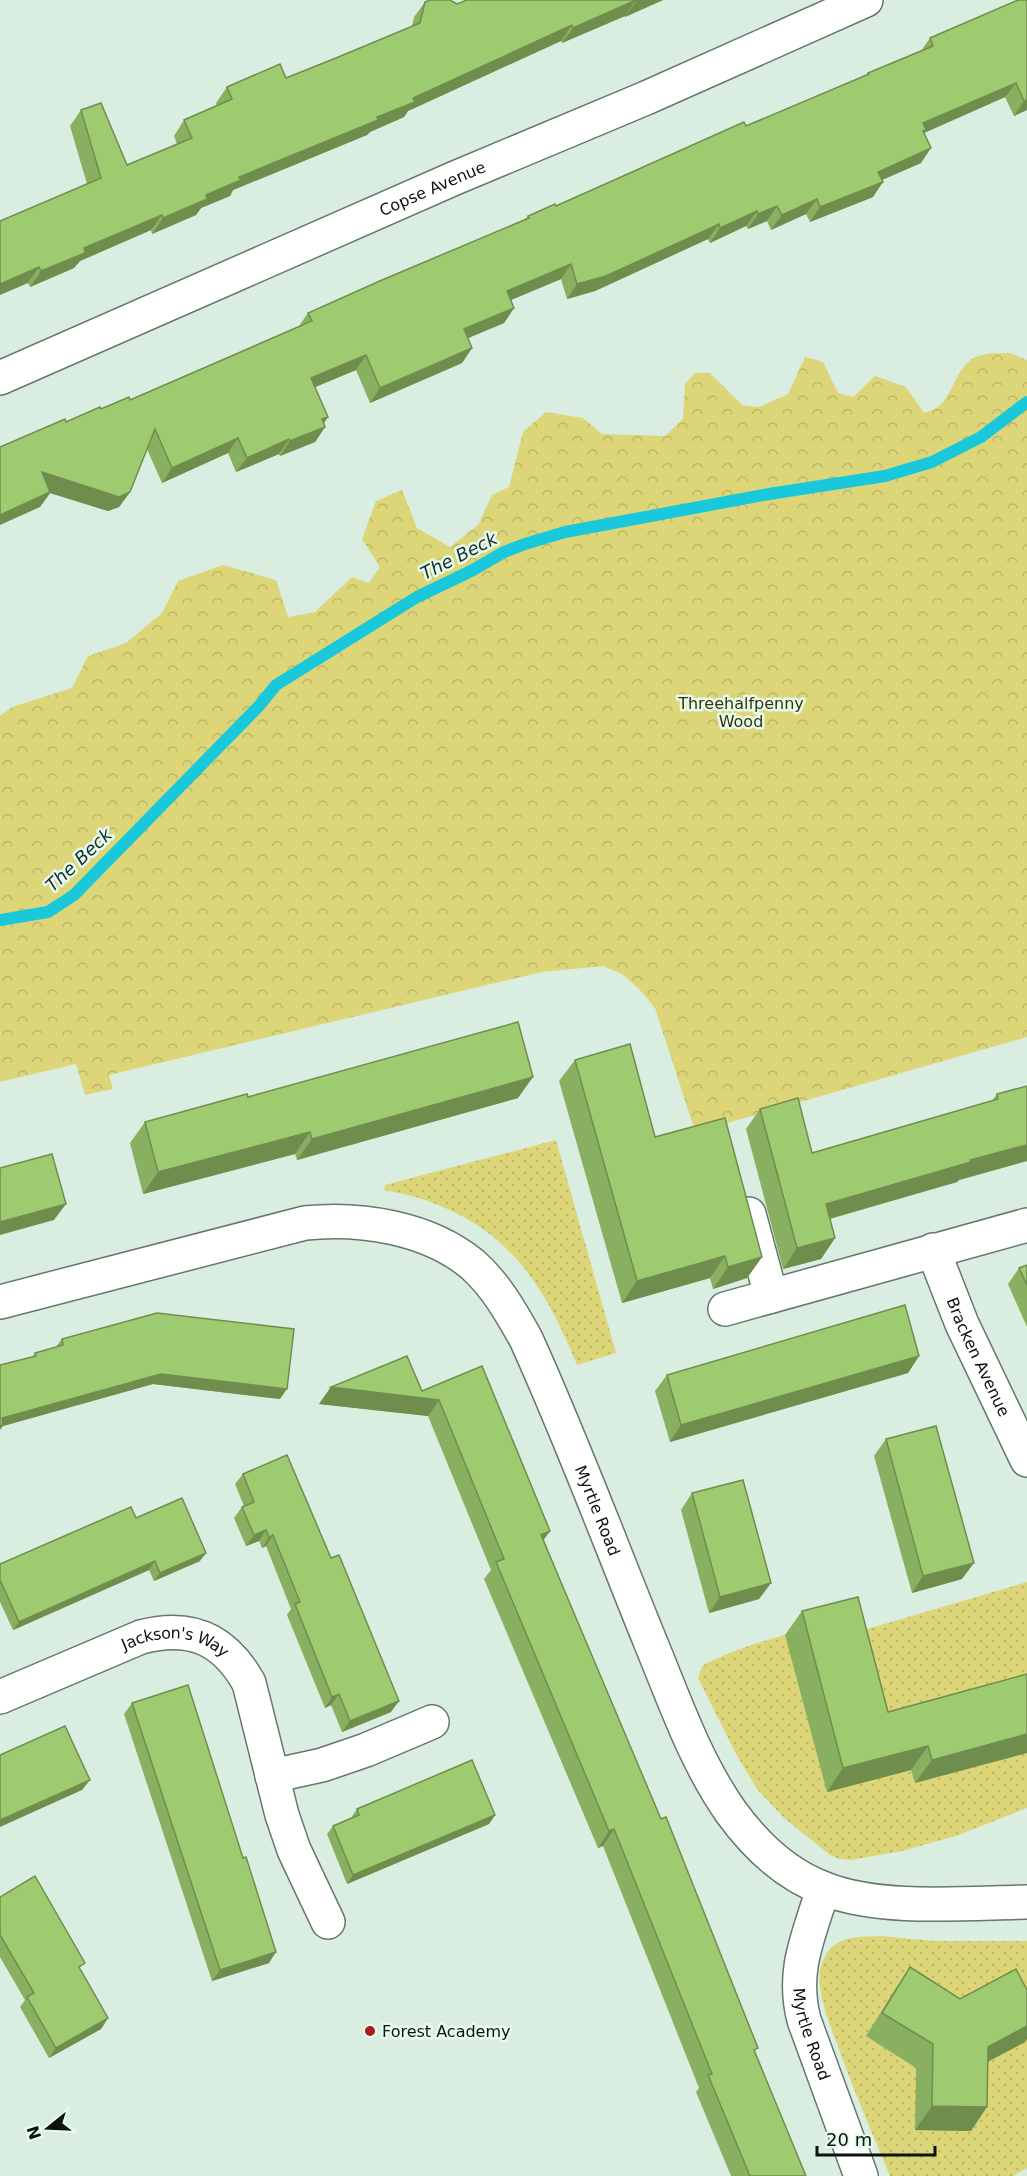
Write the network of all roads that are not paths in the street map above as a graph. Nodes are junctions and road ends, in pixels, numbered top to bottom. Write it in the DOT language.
graph roads {
  1 [pos="866,0"];
  2 [pos="0,378"];
  3 [pos="740,1180"];
  4 [pos="1027,1225"];
  5 [pos="933,1250"];
  6 [pos="771,1296"];
  7 [pos="0,1302"];
  8 [pos="725,1309"];
  9 [pos="1027,1460"];
  10 [pos="0,1698"];
  11 [pos="432,1722"];
  12 [pos="272,1776"];
  13 [pos="823,1889"];
  14 [pos="1027,1902"];
  15 [pos="328,1922"];
  16 [pos="861,2176"];
  1 -- 2 [label="street, Copse Avenue"];
  3 -- 6 [label="street"];
  4 -- 5 [label="street"];
  5 -- 6 [label="street"];
  5 -- 9 [label="street, Bracken Avenue"];
  6 -- 8 [label="street"];
  7 -- 13 [label="street, Myrtle Road"];
  10 -- 12 [label="street, Jackson's Way"];
  11 -- 12 [label="street"];
  12 -- 15 [label="street, Jackson's Way"];
  13 -- 14 [label="street, Myrtle Road"];
  13 -- 16 [label="street, Myrtle Road"];
}
